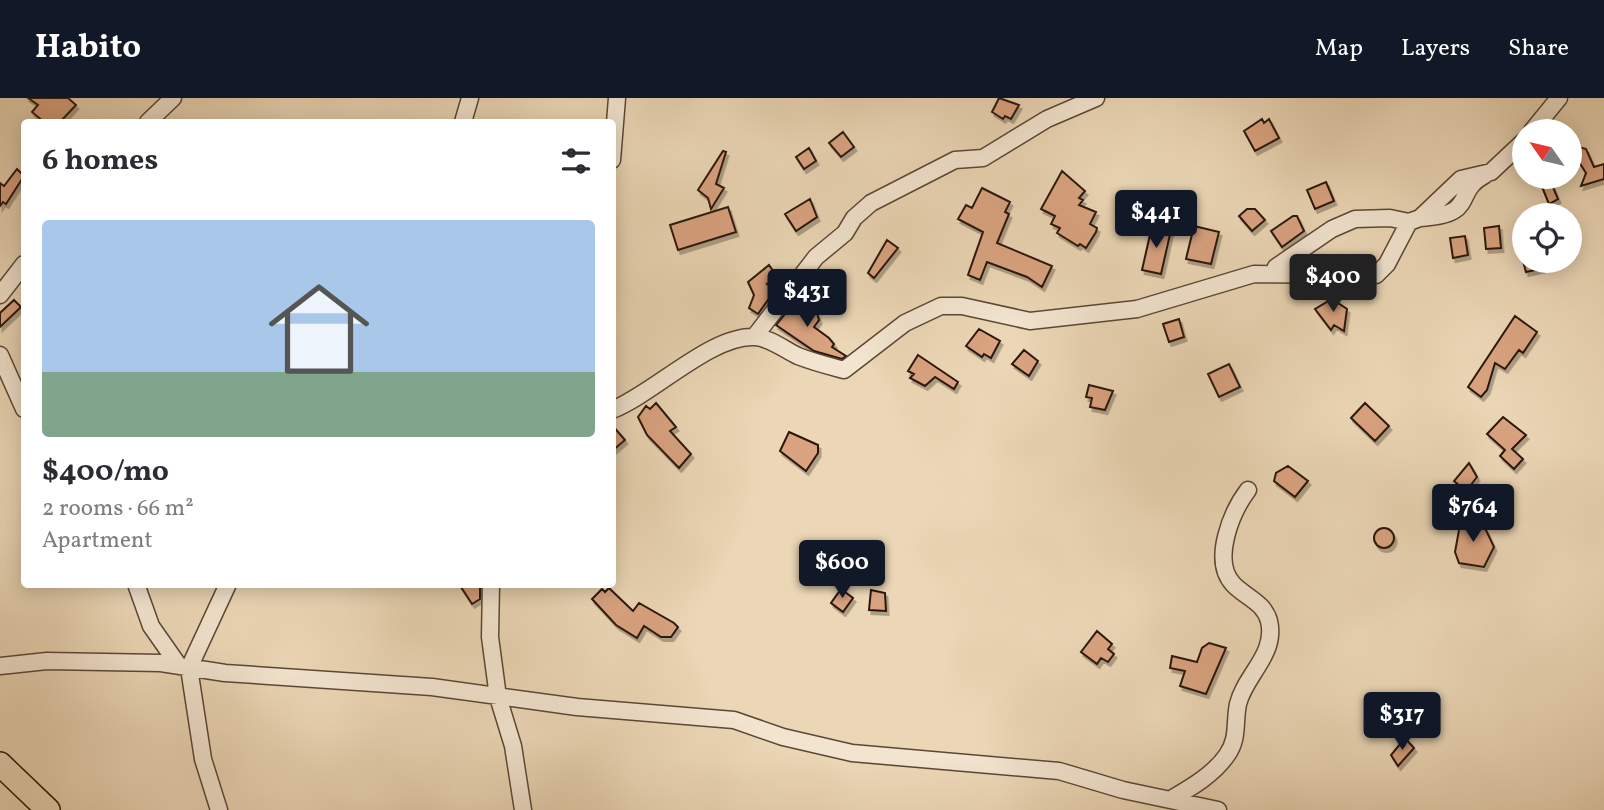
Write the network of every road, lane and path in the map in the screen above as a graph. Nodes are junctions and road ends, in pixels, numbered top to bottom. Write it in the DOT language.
graph roads {
  1 [pos="173,98"];
  2 [pos="470,98"];
  3 [pos="617,98"];
  4 [pos="1096,98"];
  5 [pos="1559,98"];
  6 [pos="1075,103"];
  7 [pos="151,119"];
  8 [pos="464,119"];
  9 [pos="615,119"];
  10 [pos="1542,119"];
  11 [pos="1512,152"];
  12 [pos="1415,220"];
  13 [pos="21,268"];
  14 [pos="1273,274"];
  15 [pos="0,295"];
  16 [pos="755,337"];
  17 [pos="0,355"];
  18 [pos="21,402"];
  19 [pos="616,408"];
  20 [pos="1248,490"];
  21 [pos="137,588"];
  22 [pos="226,588"];
  23 [pos="491,588"];
  24 [pos="0,666"];
  25 [pos="184,667"];
  26 [pos="498,697"];
  27 [pos="0,764"];
  28 [pos="1173,798"];
  29 [pos="48,810"];
  30 [pos="219,810"];
  31 [pos="523,810"];
  32 [pos="1218,810"];
  1 -- 7 [label="street"];
  2 -- 8 [label="street"];
  3 -- 9 [label="street"];
  4 -- 6 [label="street"];
  5 -- 10 [label="street"];
  6 -- 16 [label="street"];
  11 -- 12 [label="street"];
  12 -- 14 [label="street"];
  12 -- 14 [label="street"];
  13 -- 15 [label="street"];
  14 -- 16 [label="street"];
  16 -- 19 [label="street"];
  17 -- 18 [label="street"];
  20 -- 28 [label="street"];
  21 -- 25 [label="street"];
  22 -- 25 [label="street"];
  23 -- 26 [label="street"];
  24 -- 25 [label="street"];
  25 -- 26 [label="street"];
  25 -- 30 [label="street"];
  26 -- 28 [label="street"];
  26 -- 31 [label="street"];
  27 -- 29 [label="highway"];
  28 -- 32 [label="street"];
}
